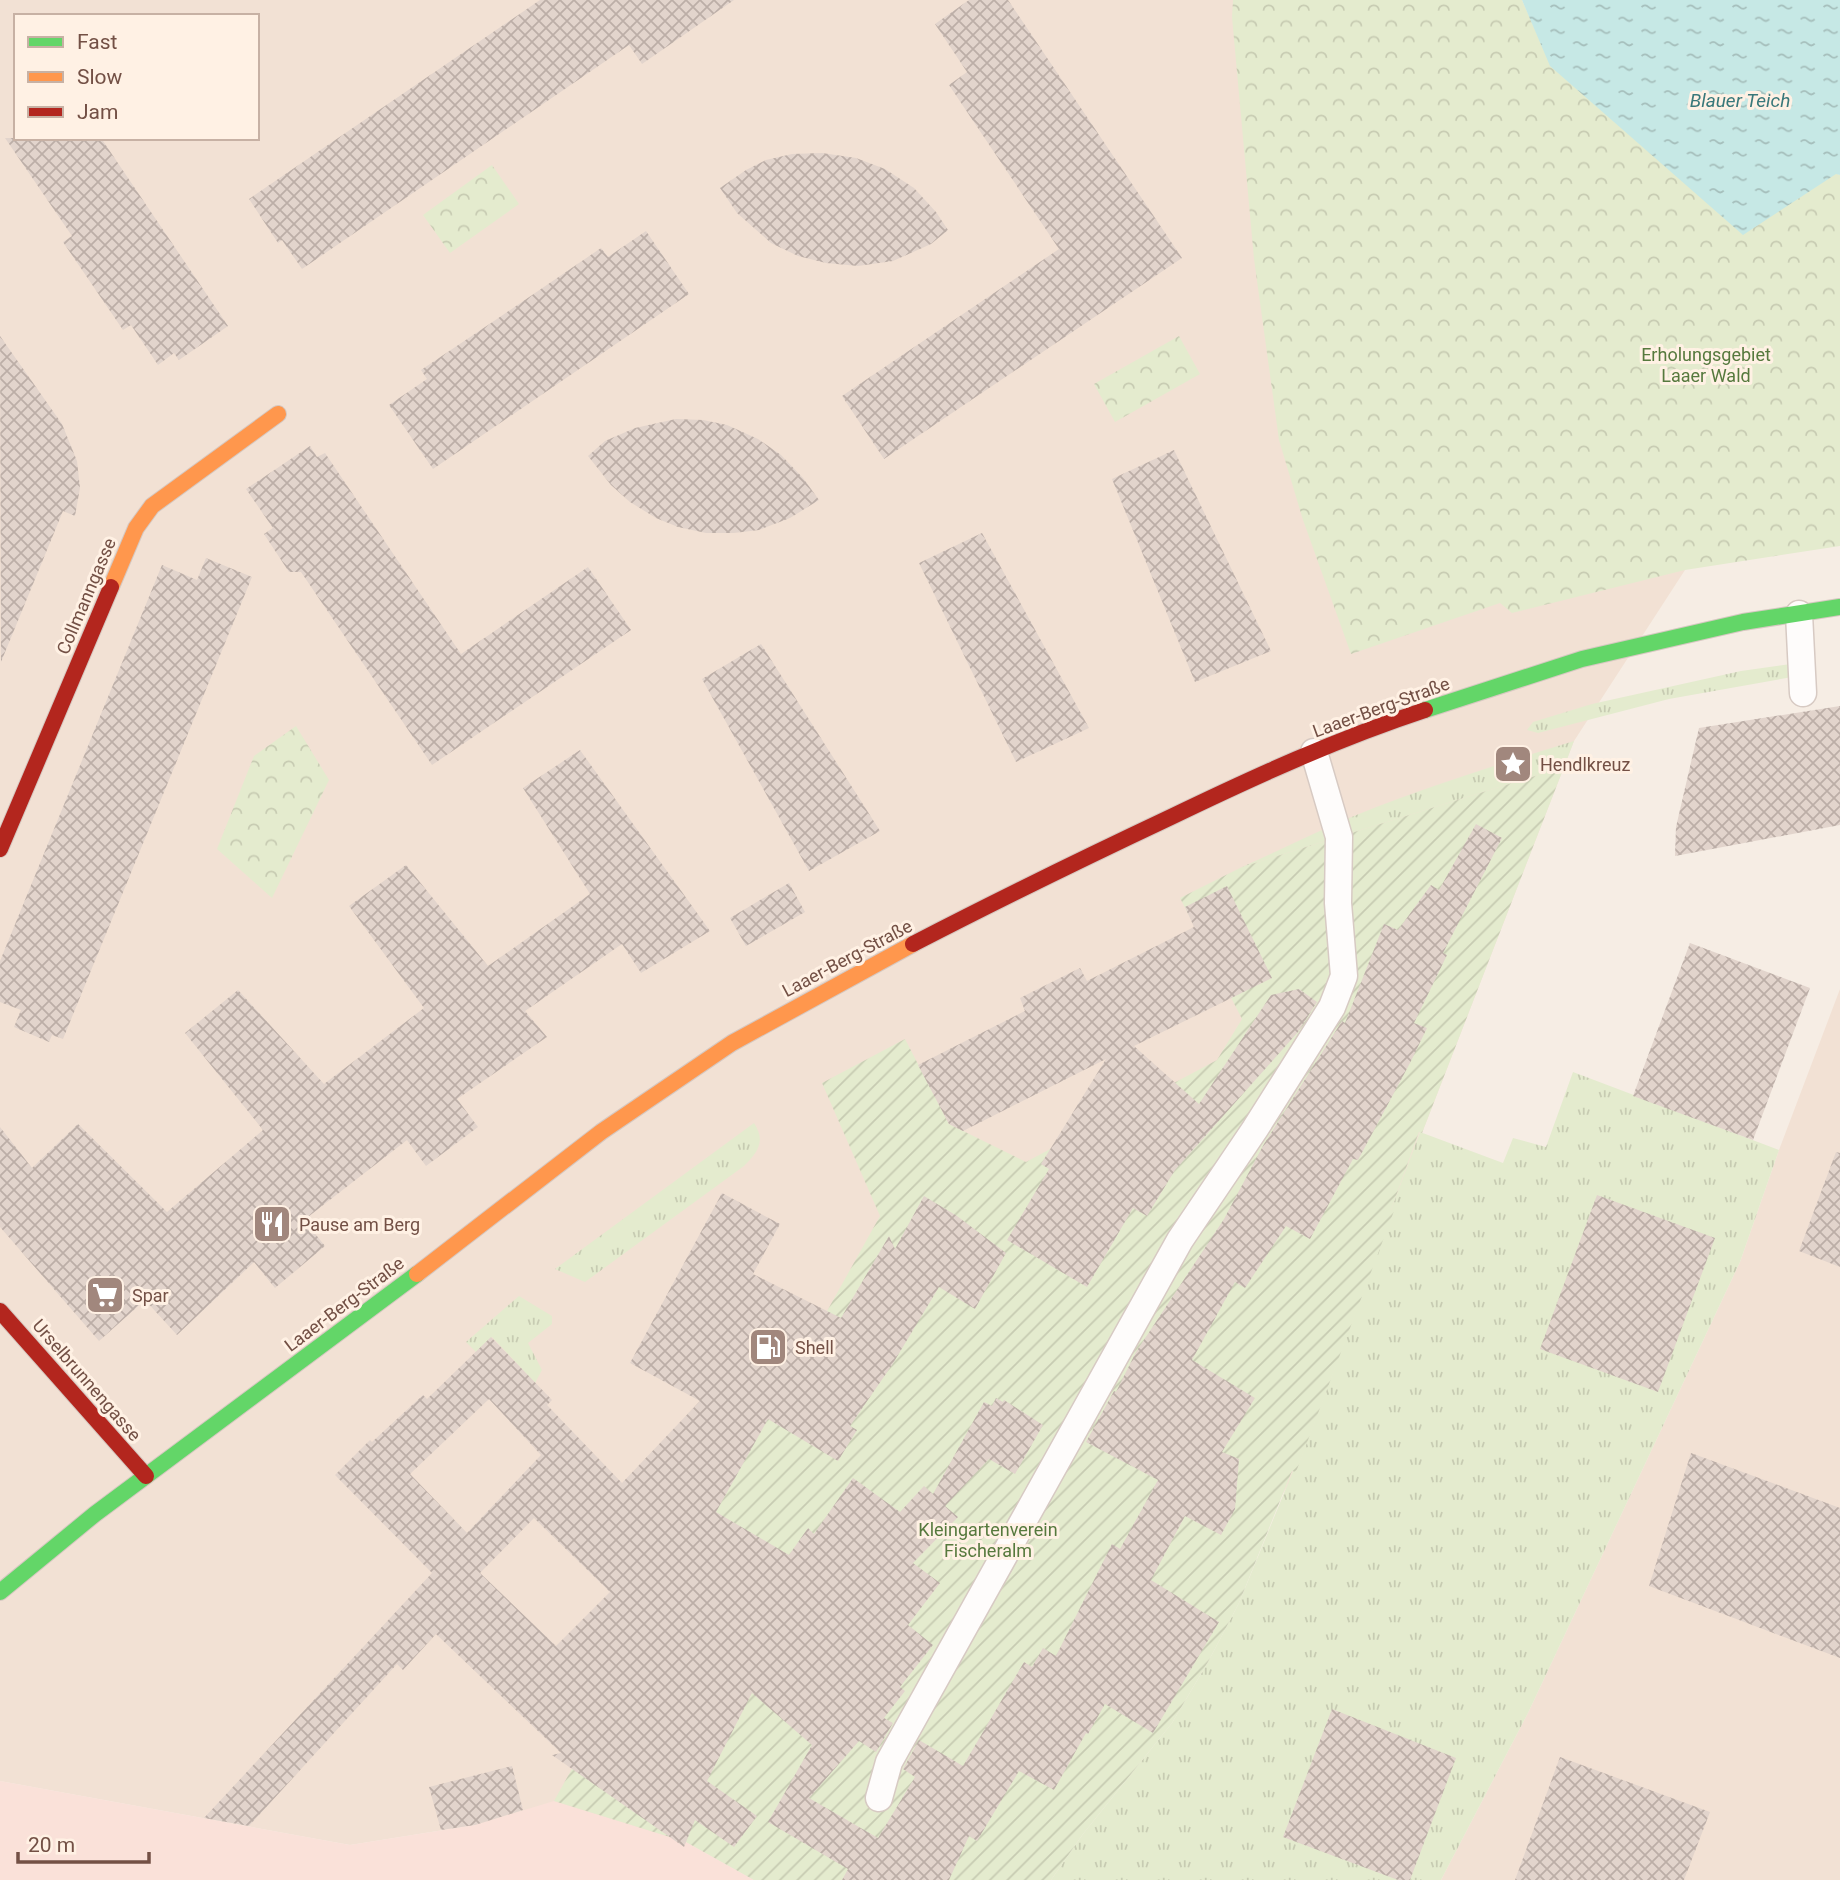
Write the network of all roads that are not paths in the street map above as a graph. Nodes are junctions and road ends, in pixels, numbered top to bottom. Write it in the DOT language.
graph roads {
  1 [pos="278,414"];
  2 [pos="1840,607"];
  3 [pos="1799,614"];
  4 [pos="1803,693"];
  5 [pos="1314,752"];
  6 [pos="0,849"];
  7 [pos="0,1311"];
  8 [pos="146,1476"];
  9 [pos="0,1592"];
  10 [pos="880,1798"];
  1 -- 6 [label="main road, Collmanngasse"];
  2 -- 3 [label="main road, Laaer-Berg-Straße"];
  3 -- 4 [label="lane"];
  3 -- 5 [label="main road, Laaer-Berg-Straße"];
  5 -- 8 [label="main road, Laaer-Berg-Straße"];
  5 -- 10 [label="lane"];
  7 -- 8 [label="main road, Urselbrunnengasse"];
  8 -- 9 [label="main road, Laaer-Berg-Straße"];
}
